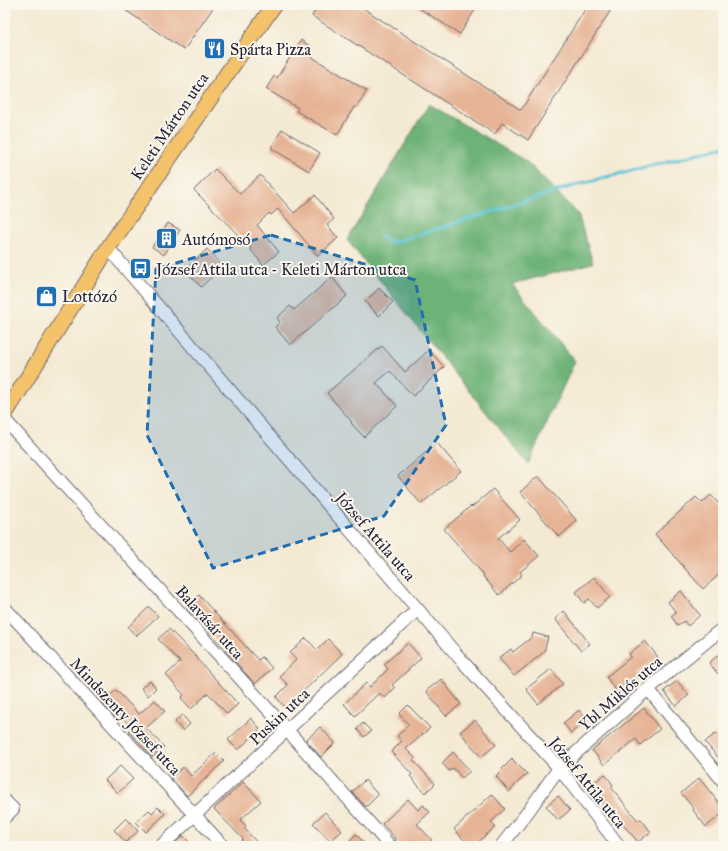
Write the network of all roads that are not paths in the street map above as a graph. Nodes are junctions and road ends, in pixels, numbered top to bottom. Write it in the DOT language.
graph roads {
  1 [pos="274,5"];
  2 [pos="108,248"];
  3 [pos="5,414"];
  4 [pos="5,420"];
  5 [pos="5,608"];
  6 [pos="418,609"];
  7 [pos="723,628"];
  8 [pos="648,688"];
  9 [pos="287,730"];
  10 [pos="559,768"];
  11 [pos="723,781"];
  12 [pos="5,801"];
  13 [pos="195,815"];
  14 [pos="5,817"];
  15 [pos="161,846"];
  16 [pos="223,846"];
  17 [pos="390,846"];
  18 [pos="501,846"];
  19 [pos="619,846"];
  1 -- 2 [label="main road, Keleti Márton utca"];
  2 -- 3 [label="main road, Keleti Márton utca"];
  2 -- 6 [label="street, József Attila utca"];
  4 -- 9 [label="street, Balavásár utca"];
  5 -- 13 [label="street, Mindszenty József utca"];
  6 -- 9 [label="street, Puskin utca"];
  6 -- 10 [label="street, József Attila utca"];
  7 -- 8 [label="street, Ybl Miklós utca"];
  8 -- 10 [label="street, Ybl Miklós utca"];
  8 -- 11 [label="street"];
  9 -- 13 [label="street, Puskin utca"];
  9 -- 17 [label="street, Balavásár utca"];
  10 -- 18 [label="street, Ybl Miklós utca"];
  10 -- 19 [label="street, József Attila utca"];
  12 -- 14 [label="street"];
  13 -- 15 [label="street, Puskin utca"];
  13 -- 16 [label="street, Mindszenty József utca"];
}
